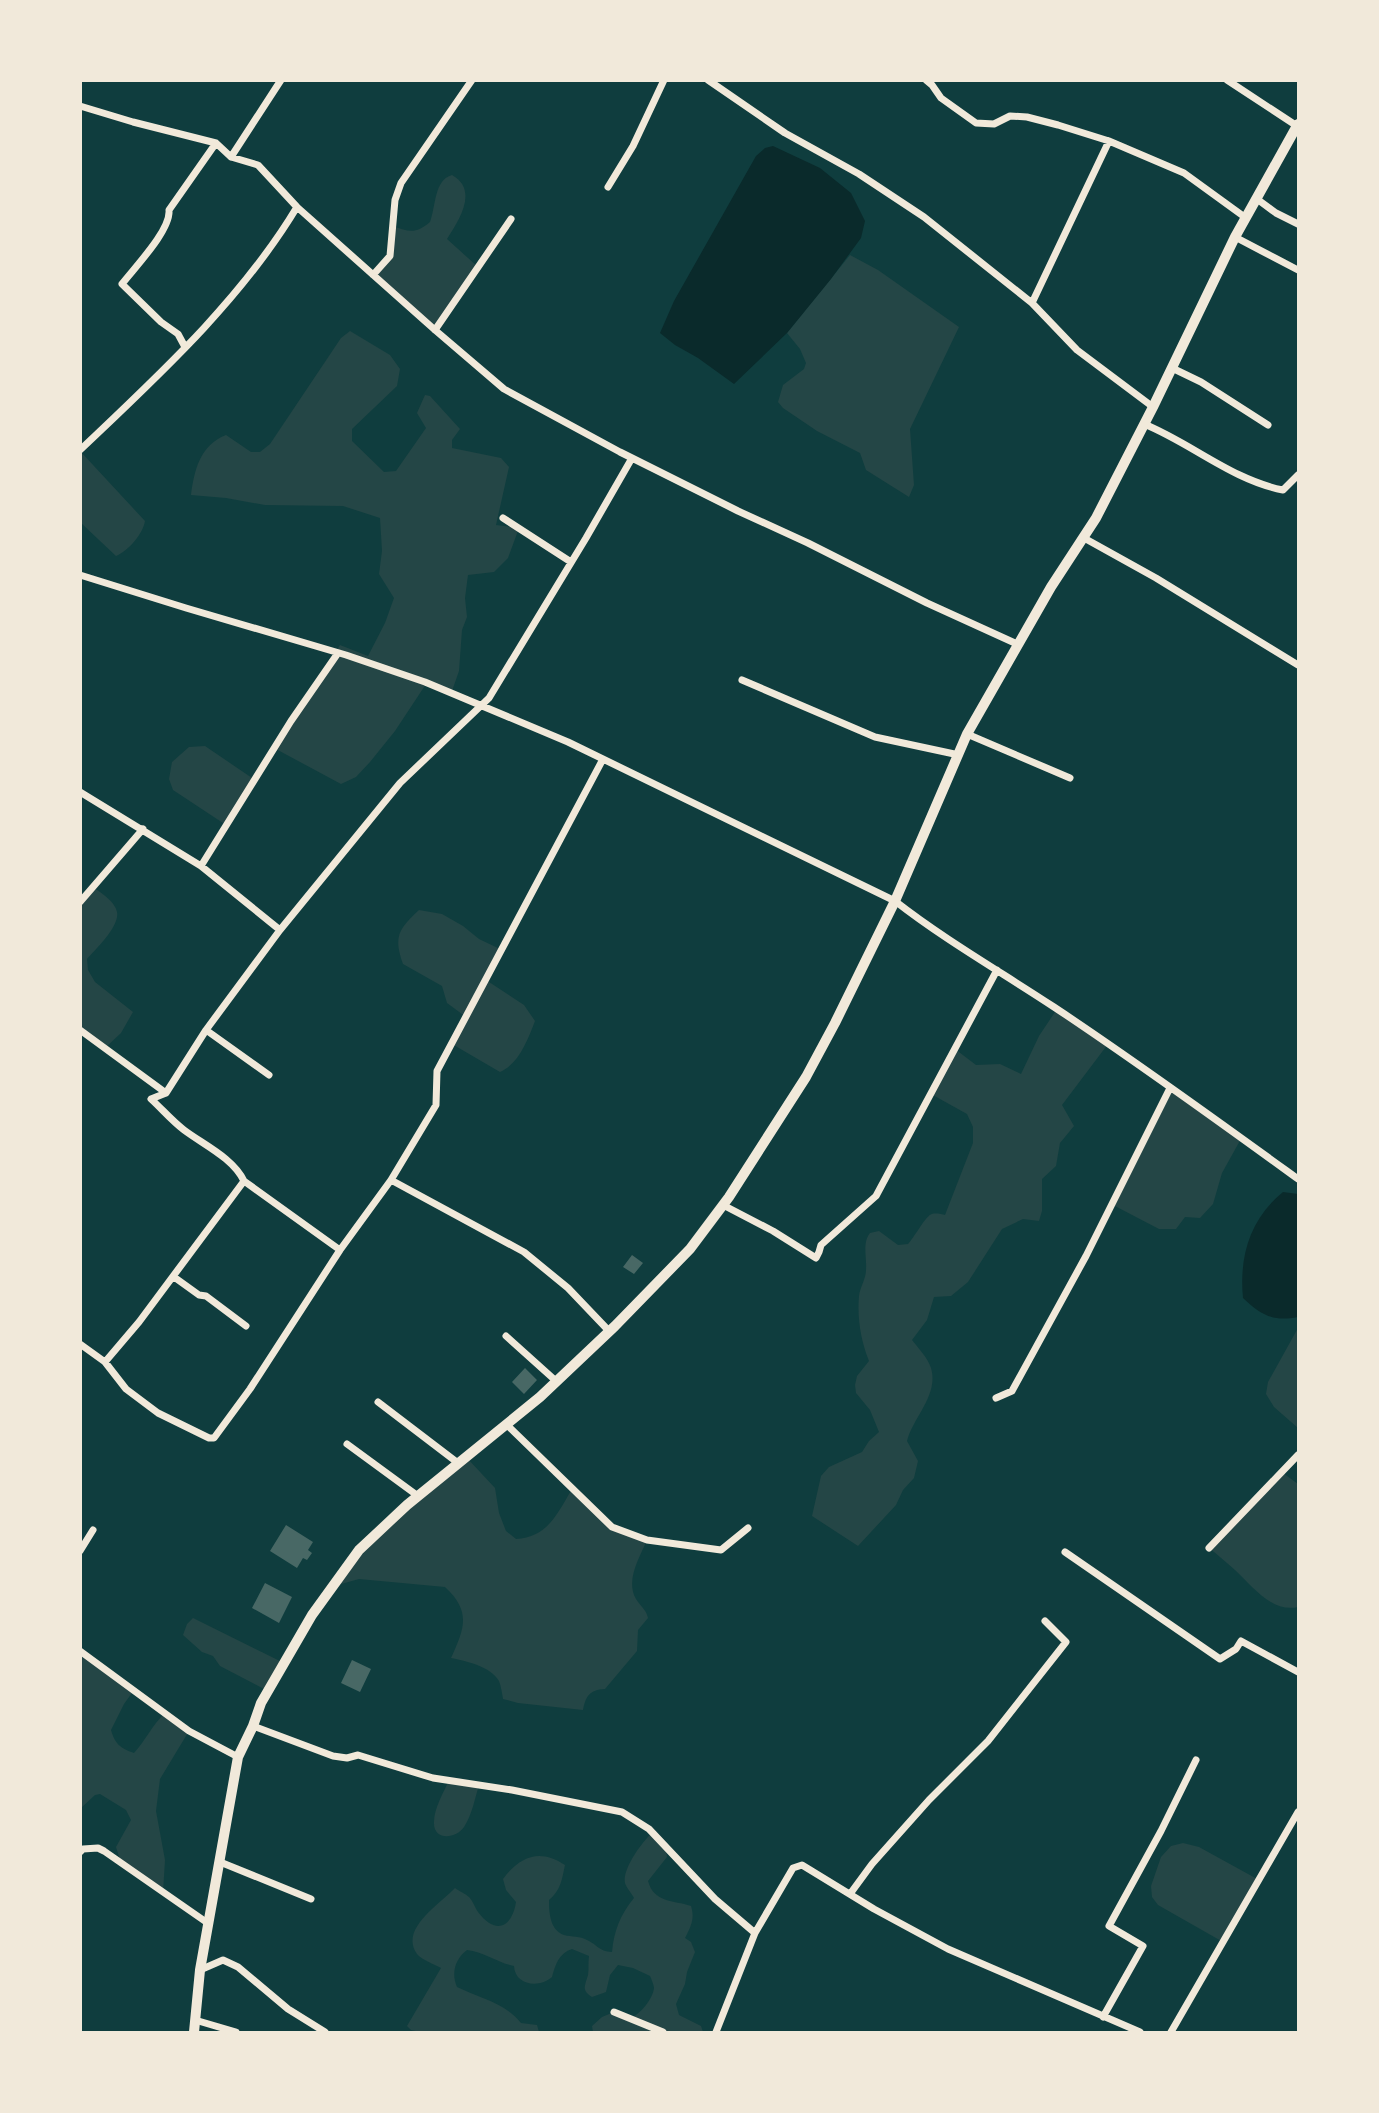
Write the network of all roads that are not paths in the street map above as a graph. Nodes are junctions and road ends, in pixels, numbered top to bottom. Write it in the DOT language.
graph roads {
  1 [pos="281,80"];
  2 [pos="472,80"];
  3 [pos="664,80"];
  4 [pos="708,80"];
  5 [pos="926,80"];
  6 [pos="1227,80"];
  7 [pos="80,106"];
  8 [pos="1298,125"];
  9 [pos="1109,141"];
  10 [pos="216,143"];
  11 [pos="231,157"];
  12 [pos="608,187"];
  13 [pos="1257,199"];
  14 [pos="297,207"];
  15 [pos="1246,218"];
  16 [pos="511,219"];
  17 [pos="1298,224"];
  18 [pos="1236,237"];
  19 [pos="1298,270"];
  20 [pos="373,275"];
  21 [pos="1032,303"];
  22 [pos="435,330"];
  23 [pos="185,347"];
  24 [pos="1172,368"];
  25 [pos="1153,407"];
  26 [pos="1144,424"];
  27 [pos="1268,425"];
  28 [pos="80,450"];
  29 [pos="632,458"];
  30 [pos="1298,475"];
  31 [pos="503,518"];
  32 [pos="1084,538"];
  33 [pos="571,562"];
  34 [pos="80,575"];
  35 [pos="1017,645"];
  36 [pos="338,653"];
  37 [pos="1298,665"];
  38 [pos="742,680"];
  39 [pos="482,706"];
  40 [pos="967,734"];
  41 [pos="958,755"];
  42 [pos="603,759"];
  43 [pos="1070,778"];
  44 [pos="80,792"];
  45 [pos="143,829"];
  46 [pos="201,866"];
  47 [pos="895,901"];
  48 [pos="80,902"];
  49 [pos="280,930"];
  50 [pos="997,970"];
  51 [pos="80,1030"];
  52 [pos="206,1030"];
  53 [pos="269,1075"];
  54 [pos="1171,1088"];
  55 [pos="166,1093"];
  56 [pos="1298,1177"];
  57 [pos="391,1180"];
  58 [pos="244,1181"];
  59 [pos="723,1205"];
  60 [pos="340,1250"];
  61 [pos="174,1277"];
  62 [pos="246,1326"];
  63 [pos="609,1332"];
  64 [pos="506,1336"];
  65 [pos="80,1344"];
  66 [pos="105,1362"];
  67 [pos="556,1381"];
  68 [pos="996,1398"];
  69 [pos="378,1402"];
  70 [pos="506,1424"];
  71 [pos="348,1444"];
  72 [pos="1298,1455"];
  73 [pos="458,1463"];
  74 [pos="418,1496"];
  75 [pos="748,1528"];
  76 [pos="93,1530"];
  77 [pos="1209,1548"];
  78 [pos="80,1551"];
  79 [pos="1065,1552"];
  80 [pos="1045,1621"];
  81 [pos="80,1651"];
  82 [pos="1298,1672"];
  83 [pos="253,1727"];
  84 [pos="238,1758"];
  85 [pos="1196,1760"];
  86 [pos="1298,1812"];
  87 [pos="80,1852"];
  88 [pos="220,1862"];
  89 [pos="850,1894"];
  90 [pos="311,1899"];
  91 [pos="209,1924"];
  92 [pos="755,1933"];
  93 [pos="200,1970"];
  94 [pos="614,2012"];
  95 [pos="1103,2017"];
  96 [pos="195,2020"];
  97 [pos="194,2032"];
  98 [pos="236,2032"];
  99 [pos="325,2032"];
  100 [pos="663,2032"];
  101 [pos="716,2032"];
  102 [pos="1140,2032"];
  103 [pos="1171,2032"];
  1 -- 11 [label="street"];
  2 -- 20 [label="street"];
  3 -- 12 [label="street"];
  4 -- 21 [label="street"];
  5 -- 9 [label="street"];
  6 -- 8 [label="street"];
  7 -- 10 [label="street"];
  8 -- 13 [label="main road"];
  9 -- 15 [label="street"];
  9 -- 21 [label="street"];
  10 -- 11 [label="street"];
  10 -- 23 [label="street"];
  11 -- 14 [label="street"];
  13 -- 15 [label="main road"];
  13 -- 17 [label="street"];
  14 -- 20 [label="street"];
  14 -- 23 [label="street"];
  15 -- 18 [label="main road"];
  16 -- 22 [label="street"];
  18 -- 19 [label="street"];
  18 -- 24 [label="main road"];
  20 -- 22 [label="street"];
  21 -- 25 [label="street"];
  22 -- 29 [label="street"];
  23 -- 28 [label="street"];
  24 -- 25 [label="main road"];
  24 -- 27 [label="street"];
  25 -- 26 [label="main road"];
  26 -- 30 [label="street"];
  26 -- 32 [label="main road"];
  29 -- 33 [label="street"];
  29 -- 35 [label="street"];
  31 -- 33 [label="street"];
  32 -- 35 [label="main road"];
  32 -- 37 [label="street"];
  33 -- 39 [label="street"];
  34 -- 36 [label="street"];
  35 -- 40 [label="main road"];
  36 -- 39 [label="street"];
  36 -- 46 [label="street"];
  38 -- 41 [label="street"];
  39 -- 42 [label="street"];
  39 -- 49 [label="street"];
  40 -- 41 [label="main road"];
  40 -- 43 [label="street"];
  41 -- 47 [label="main road"];
  42 -- 47 [label="street"];
  42 -- 57 [label="street"];
  44 -- 45 [label="street"];
  45 -- 46 [label="street"];
  45 -- 48 [label="street"];
  46 -- 49 [label="street"];
  47 -- 50 [label="street"];
  47 -- 59 [label="main road"];
  49 -- 52 [label="street"];
  50 -- 54 [label="street"];
  50 -- 59 [label="street"];
  51 -- 55 [label="street"];
  52 -- 53 [label="street"];
  52 -- 55 [label="street"];
  54 -- 56 [label="street"];
  54 -- 68 [label="street"];
  55 -- 58 [label="street"];
  57 -- 60 [label="street"];
  57 -- 63 [label="street"];
  58 -- 60 [label="street"];
  58 -- 61 [label="street"];
  59 -- 63 [label="main road"];
  60 -- 66 [label="street"];
  61 -- 62 [label="street"];
  61 -- 66 [label="street"];
  63 -- 67 [label="main road"];
  64 -- 67 [label="street"];
  65 -- 66 [label="street"];
  67 -- 70 [label="main road"];
  69 -- 73 [label="street"];
  70 -- 73 [label="main road"];
  70 -- 75 [label="street"];
  71 -- 74 [label="street"];
  72 -- 77 [label="street"];
  73 -- 74 [label="main road"];
  74 -- 83 [label="main road"];
  76 -- 78 [label="street"];
  79 -- 82 [label="street"];
  80 -- 89 [label="street"];
  81 -- 84 [label="street"];
  83 -- 84 [label="main road"];
  83 -- 92 [label="street"];
  84 -- 88 [label="main road"];
  85 -- 95 [label="street"];
  86 -- 103 [label="street"];
  87 -- 91 [label="street"];
  88 -- 90 [label="street"];
  88 -- 91 [label="main road"];
  89 -- 92 [label="street"];
  89 -- 95 [label="street"];
  91 -- 93 [label="main road"];
  92 -- 101 [label="street"];
  93 -- 96 [label="main road"];
  93 -- 99 [label="street"];
  94 -- 100 [label="street"];
  95 -- 102 [label="street"];
  96 -- 97 [label="main road"];
  96 -- 98 [label="street"];
}
